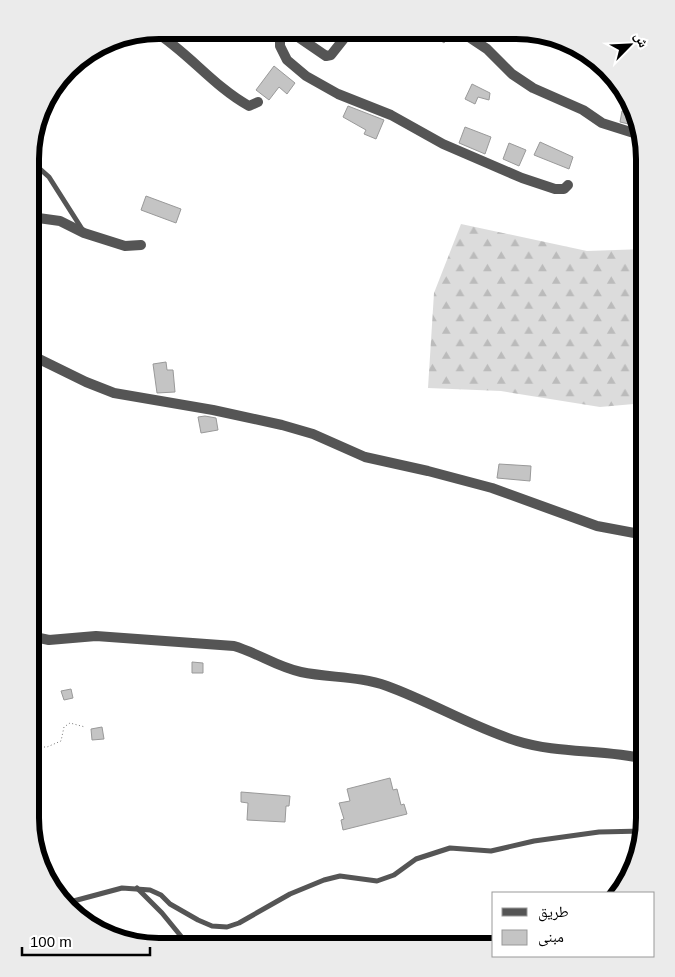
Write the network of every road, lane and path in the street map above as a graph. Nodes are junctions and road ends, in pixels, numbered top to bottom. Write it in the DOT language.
graph roads {
  1 [pos="167,39"];
  2 [pos="281,39"];
  3 [pos="300,39"];
  4 [pos="344,39"];
  5 [pos="474,39"];
  6 [pos="258,102"];
  7 [pos="633,133"];
  8 [pos="39,168"];
  9 [pos="568,185"];
  10 [pos="39,218"];
  11 [pos="84,234"];
  12 [pos="141,245"];
  13 [pos="39,359"];
  14 [pos="636,533"];
  15 [pos="39,638"];
  16 [pos="85,726"];
  17 [pos="39,747"];
  18 [pos="636,757"];
  19 [pos="635,831"];
  20 [pos="137,888"];
  21 [pos="72,901"];
  22 [pos="182,938"];
  1 -- 6 [label="street"];
  2 -- 9 [label="street"];
  3 -- 4 [label="street"];
  5 -- 7 [label="street"];
  8 -- 11 [label="lane"];
  10 -- 11 [label="street"];
  11 -- 12 [label="street"];
  13 -- 14 [label="street"];
  15 -- 18 [label="street"];
  16 -- 17 [label="path"];
  19 -- 20 [label="lane"];
  20 -- 21 [label="lane"];
  20 -- 22 [label="lane"];
}
